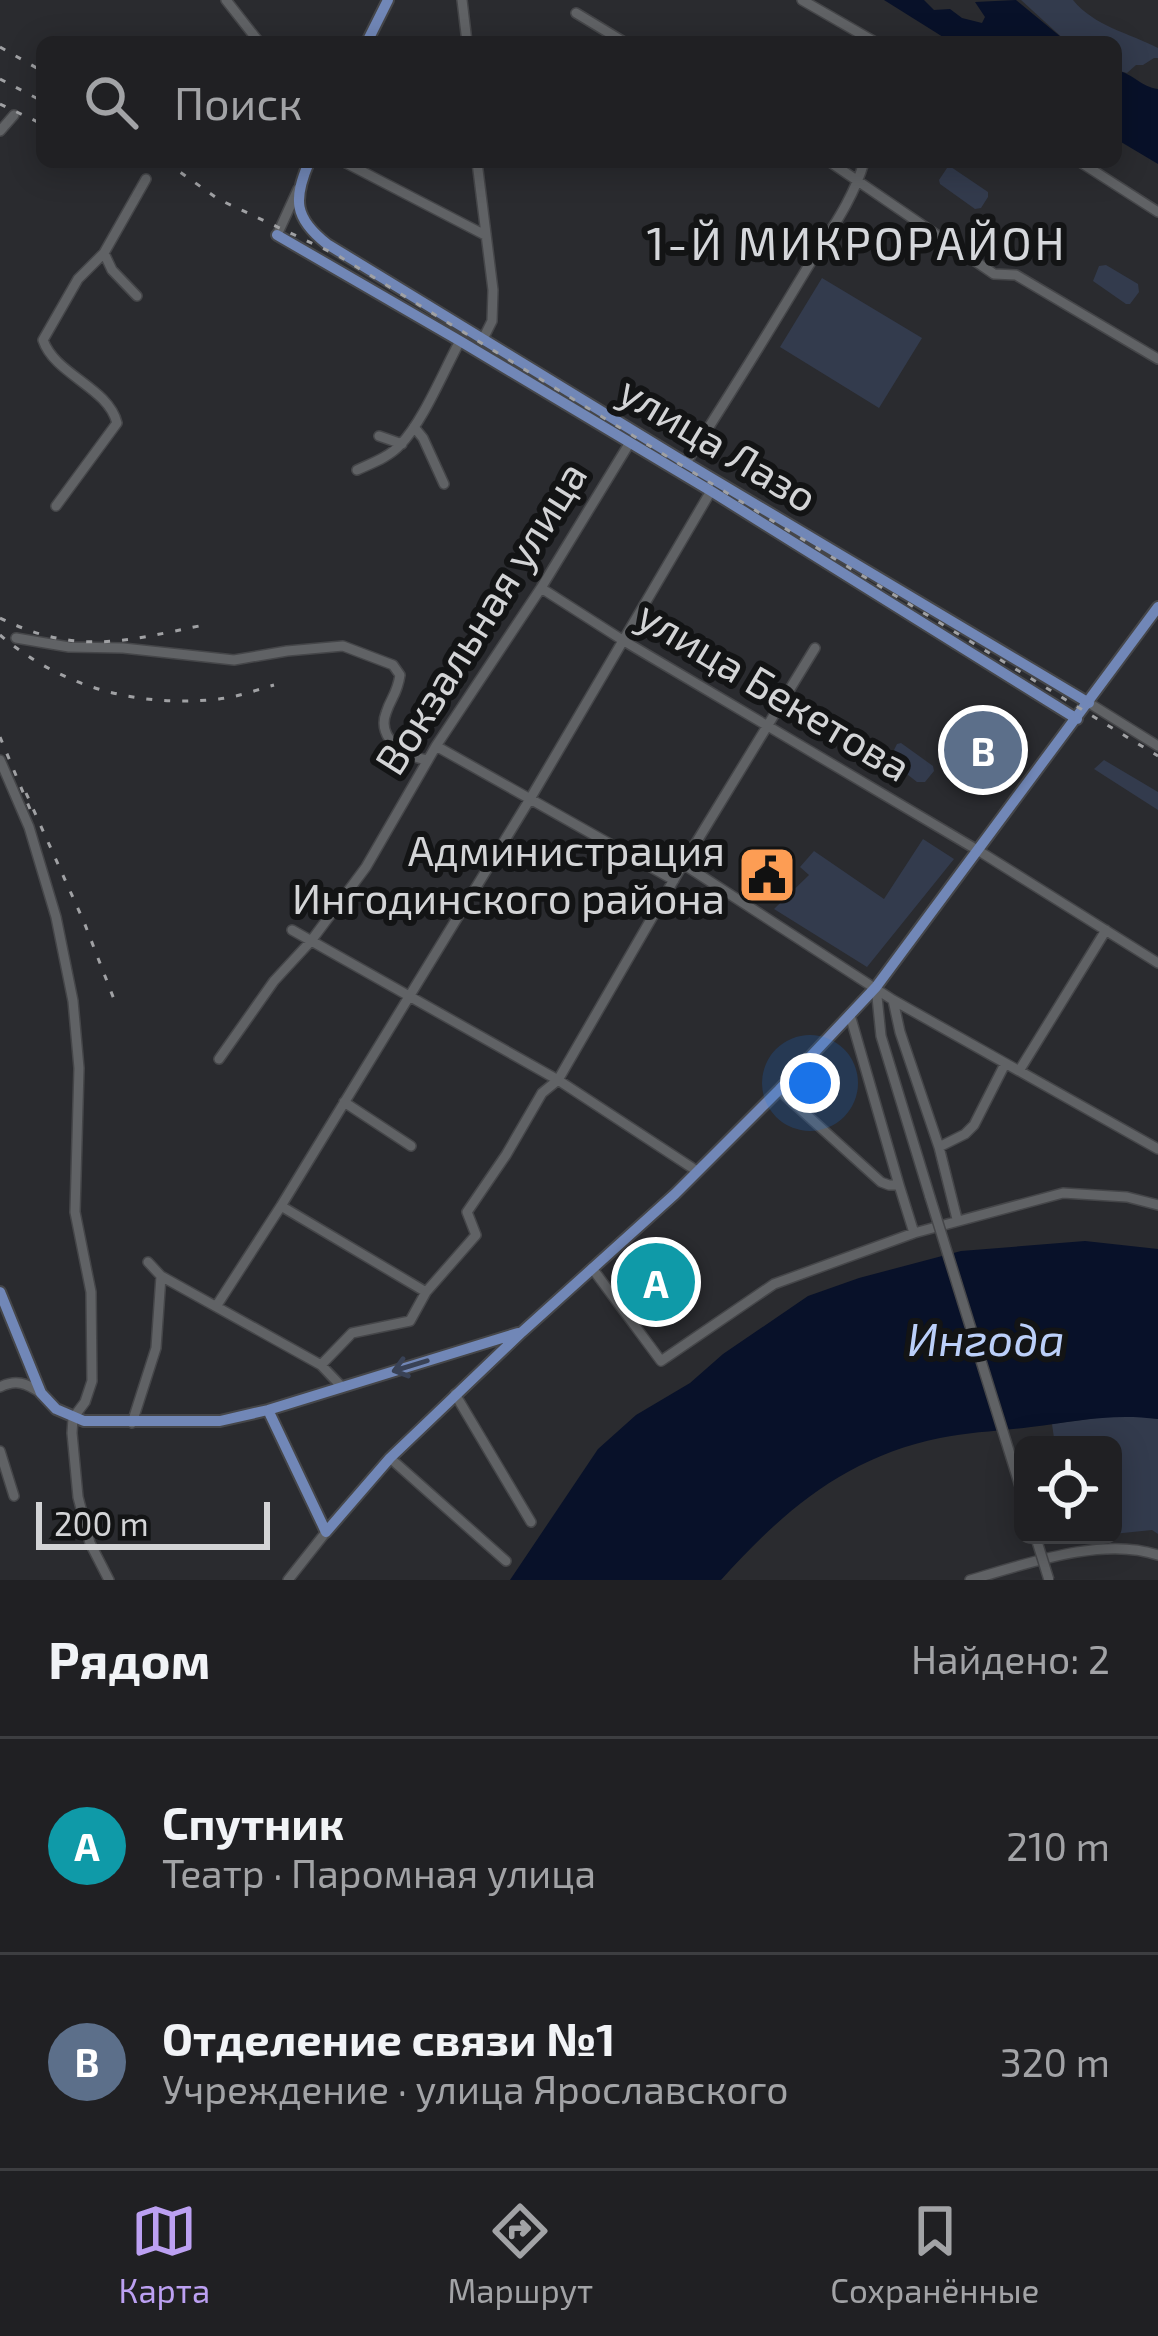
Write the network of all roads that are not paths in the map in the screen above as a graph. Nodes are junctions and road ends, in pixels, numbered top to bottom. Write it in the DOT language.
graph roads {
  1 [pos="226,0"];
  2 [pos="388,0"];
  3 [pos="461,0"];
  4 [pos="802,0"];
  5 [pos="576,13"];
  6 [pos="254,36"];
  7 [pos="370,36"];
  8 [pos="466,36"];
  9 [pos="614,36"];
  10 [pos="865,36"];
  11 [pos="14,115"];
  12 [pos="0,131"];
  13 [pos="307,168"];
  14 [pos="356,168"];
  15 [pos="478,168"];
  16 [pos="839,168"];
  17 [pos="862,168"];
  18 [pos="1089,168"];
  19 [pos="146,178"];
  20 [pos="859,181"];
  21 [pos="300,184"];
  22 [pos="1158,212"];
  23 [pos="485,235"];
  24 [pos="277,236"];
  25 [pos="104,254"];
  26 [pos="137,296"];
  27 [pos="483,339"];
  28 [pos="460,340"];
  29 [pos="1158,359"];
  30 [pos="414,427"];
  31 [pos="379,436"];
  32 [pos="402,444"];
  33 [pos="629,444"];
  34 [pos="686,463"];
  35 [pos="357,470"];
  36 [pos="444,484"];
  37 [pos="711,491"];
  38 [pos="56,506"];
  39 [pos="541,588"];
  40 [pos="1158,608"];
  41 [pos="16,638"];
  42 [pos="624,641"];
  43 [pos="815,648"];
  44 [pos="1089,703"];
  45 [pos="1077,719"];
  46 [pos="768,724"];
  47 [pos="436,746"];
  48 [pos="1158,746"];
  49 [pos="0,760"];
  50 [pos="428,760"];
  51 [pos="530,799"];
  52 [pos="979,850"];
  53 [pos="683,865"];
  54 [pos="674,880"];
  55 [pos="1106,930"];
  56 [pos="292,931"];
  57 [pos="310,941"];
  58 [pos="1158,963"];
  59 [pos="876,987"];
  60 [pos="408,996"];
  61 [pos="893,1000"];
  62 [pos="850,1016"];
  63 [pos="219,1059"];
  64 [pos="1005,1064"];
  65 [pos="1019,1071"];
  66 [pos="558,1080"];
  67 [pos="779,1090"];
  68 [pos="344,1102"];
  69 [pos="411,1146"];
  70 [pos="939,1147"];
  71 [pos="1158,1149"];
  72 [pos="697,1171"];
  73 [pos="899,1185"];
  74 [pos="1158,1204"];
  75 [pos="281,1206"];
  76 [pos="957,1219"];
  77 [pos="914,1232"];
  78 [pos="148,1262"];
  79 [pos="592,1268"];
  80 [pos="160,1276"];
  81 [pos="0,1292"];
  82 [pos="426,1292"];
  83 [pos="217,1305"];
  84 [pos="5,1323"];
  85 [pos="522,1332"];
  86 [pos="321,1365"];
  87 [pos="0,1387"];
  88 [pos="342,1387"];
  89 [pos="41,1393"];
  90 [pos="455,1394"];
  91 [pos="268,1410"];
  92 [pos="74,1418"];
  93 [pos="132,1423"];
  94 [pos="0,1451"];
  95 [pos="390,1458"];
  96 [pos="1014,1467"];
  97 [pos="14,1496"];
  98 [pos="531,1522"];
  99 [pos="326,1532"];
  100 [pos="1038,1544"];
  101 [pos="1158,1555"];
  102 [pos="506,1561"];
  103 [pos="110,1580"];
  104 [pos="288,1580"];
  105 [pos="970,1580"];
  106 [pos="1049,1580"];
  1 -- 6 [label="street"];
  2 -- 7 [label="main road"];
  3 -- 8 [label="street"];
  4 -- 10 [label="street"];
  5 -- 9 [label="street"];
  11 -- 12 [label="street"];
  13 -- 21 [label="main road"];
  14 -- 23 [label="street"];
  15 -- 23 [label="street"];
  16 -- 20 [label="street"];
  17 -- 20 [label="street"];
  18 -- 22 [label="street"];
  19 -- 25 [label="street"];
  20 -- 29 [label="street"];
  20 -- 34 [label="street"];
  21 -- 24 [label="street"];
  21 -- 27 [label="main road, улица Лазо"];
  23 -- 27 [label="street"];
  24 -- 28 [label="main road, улица Лазо"];
  25 -- 26 [label="street"];
  25 -- 38 [label="street"];
  27 -- 34 [label="main road, улица Лазо"];
  28 -- 30 [label="street"];
  28 -- 33 [label="main road, улица Лазо"];
  30 -- 32 [label="street"];
  30 -- 36 [label="street"];
  31 -- 32 [label="street"];
  32 -- 35 [label="street"];
  33 -- 37 [label="main road, улица Лазо"];
  33 -- 39 [label="street, Вокзальная улица"];
  34 -- 44 [label="main road, улица Лазо"];
  37 -- 42 [label="street"];
  37 -- 45 [label="main road, улица Лазо"];
  39 -- 42 [label="street, улица Бекетова"];
  39 -- 47 [label="street, Вокзальная улица"];
  40 -- 44 [label="main road"];
  41 -- 50 [label="street"];
  42 -- 46 [label="street, улица Бекетова"];
  42 -- 51 [label="street"];
  43 -- 46 [label="street"];
  44 -- 45 [label="main road"];
  44 -- 48 [label="street, улица Лазо"];
  45 -- 52 [label="main road"];
  46 -- 52 [label="street, улица Бекетова"];
  46 -- 53 [label="street"];
  47 -- 50 [label="street, Вокзальная улица"];
  47 -- 51 [label="street"];
  49 -- 92 [label="street"];
  50 -- 57 [label="street, Вокзальная улица"];
  51 -- 54 [label="street"];
  51 -- 60 [label="street"];
  52 -- 55 [label="street, улица Бекетова"];
  52 -- 59 [label="main road"];
  53 -- 54 [label="street"];
  53 -- 59 [label="street"];
  54 -- 66 [label="street"];
  55 -- 58 [label="street, улица Бекетова"];
  55 -- 65 [label="street"];
  56 -- 57 [label="street"];
  57 -- 60 [label="street"];
  57 -- 63 [label="street, Вокзальная улица"];
  59 -- 61 [label="street"];
  59 -- 62 [label="main road"];
  59 -- 96 [label="street, bridge"];
  60 -- 66 [label="street"];
  60 -- 68 [label="street"];
  61 -- 64 [label="street"];
  61 -- 70 [label="street"];
  62 -- 67 [label="main road"];
  62 -- 73 [label="street"];
  64 -- 65 [label="street"];
  64 -- 70 [label="street"];
  65 -- 71 [label="street"];
  66 -- 72 [label="street"];
  66 -- 82 [label="street"];
  67 -- 72 [label="main road"];
  67 -- 73 [label="street"];
  68 -- 69 [label="street"];
  68 -- 75 [label="street"];
  70 -- 76 [label="street"];
  72 -- 79 [label="main road"];
  73 -- 77 [label="street"];
  74 -- 76 [label="street"];
  75 -- 82 [label="street"];
  75 -- 83 [label="street"];
  76 -- 77 [label="street"];
  77 -- 79 [label="street"];
  78 -- 80 [label="street"];
  79 -- 85 [label="main road"];
  80 -- 83 [label="street"];
  80 -- 93 [label="street"];
  81 -- 84 [label="main road"];
  82 -- 86 [label="street"];
  83 -- 86 [label="street"];
  84 -- 89 [label="main road"];
  85 -- 88 [label="main road, one-way"];
  85 -- 90 [label="main road"];
  86 -- 88 [label="street"];
  87 -- 89 [label="street"];
  88 -- 91 [label="main road"];
  89 -- 92 [label="main road"];
  90 -- 95 [label="main road"];
  90 -- 98 [label="street"];
  91 -- 93 [label="main road"];
  91 -- 99 [label="main road"];
  92 -- 93 [label="main road"];
  92 -- 103 [label="street"];
  94 -- 97 [label="street"];
  95 -- 99 [label="main road"];
  95 -- 102 [label="street"];
  99 -- 104 [label="street"];
  100 -- 106 [label="street, bridge"];
  101 -- 105 [label="street"];
}
